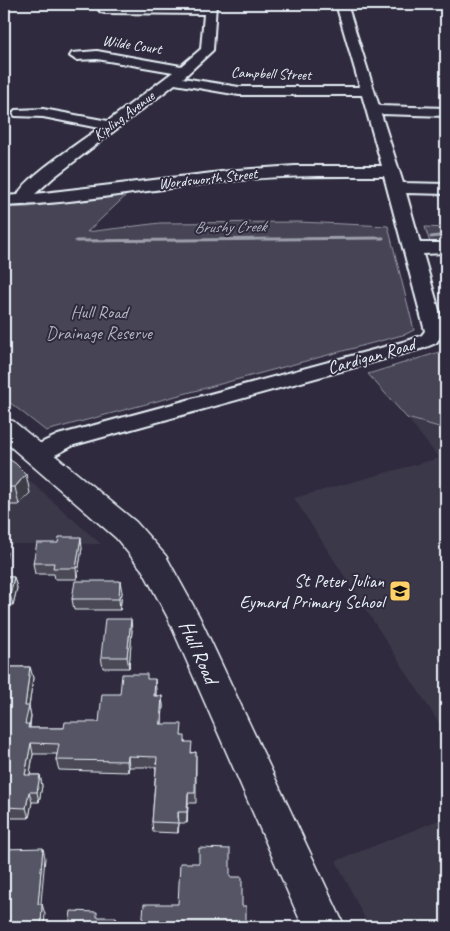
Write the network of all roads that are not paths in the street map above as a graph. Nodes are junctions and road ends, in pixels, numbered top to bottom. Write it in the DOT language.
graph roads {
  1 [pos="342,4"];
  2 [pos="210,7"];
  3 [pos="104,10"];
  4 [pos="76,56"];
  5 [pos="184,70"];
  6 [pos="172,80"];
  7 [pos="369,91"];
  8 [pos="374,110"];
  9 [pos="446,112"];
  10 [pos="20,113"];
  11 [pos="110,126"];
  12 [pos="394,180"];
  13 [pos="446,189"];
  14 [pos="4,200"];
  15 [pos="25,200"];
  16 [pos="446,248"];
  17 [pos="412,249"];
  18 [pos="4,427"];
  19 [pos="36,454"];
  20 [pos="324,927"];
  1 -- 7 [label="street, Cardigan Road"];
  2 -- 3 [label="street"];
  2 -- 5 [label="street, Kipling Avenue"];
  4 -- 5 [label="street, Wilde Court"];
  5 -- 6 [label="street, Kipling Avenue"];
  6 -- 7 [label="street, Campbell Street"];
  6 -- 11 [label="street, Kipling Avenue"];
  7 -- 8 [label="street, Cardigan Road"];
  8 -- 9 [label="street"];
  8 -- 12 [label="street, Cardigan Road"];
  10 -- 11 [label="street"];
  11 -- 15 [label="street, Kipling Avenue"];
  12 -- 13 [label="street, Wordsworth Street"];
  12 -- 15 [label="street, Wordsworth Street"];
  12 -- 17 [label="street, Cardigan Road"];
  14 -- 15 [label="street"];
  16 -- 17 [label="street"];
  17 -- 19 [label="street, Cardigan Road"];
  18 -- 19 [label="main road, Hull Road"];
  19 -- 20 [label="main road, Hull Road"];
}
